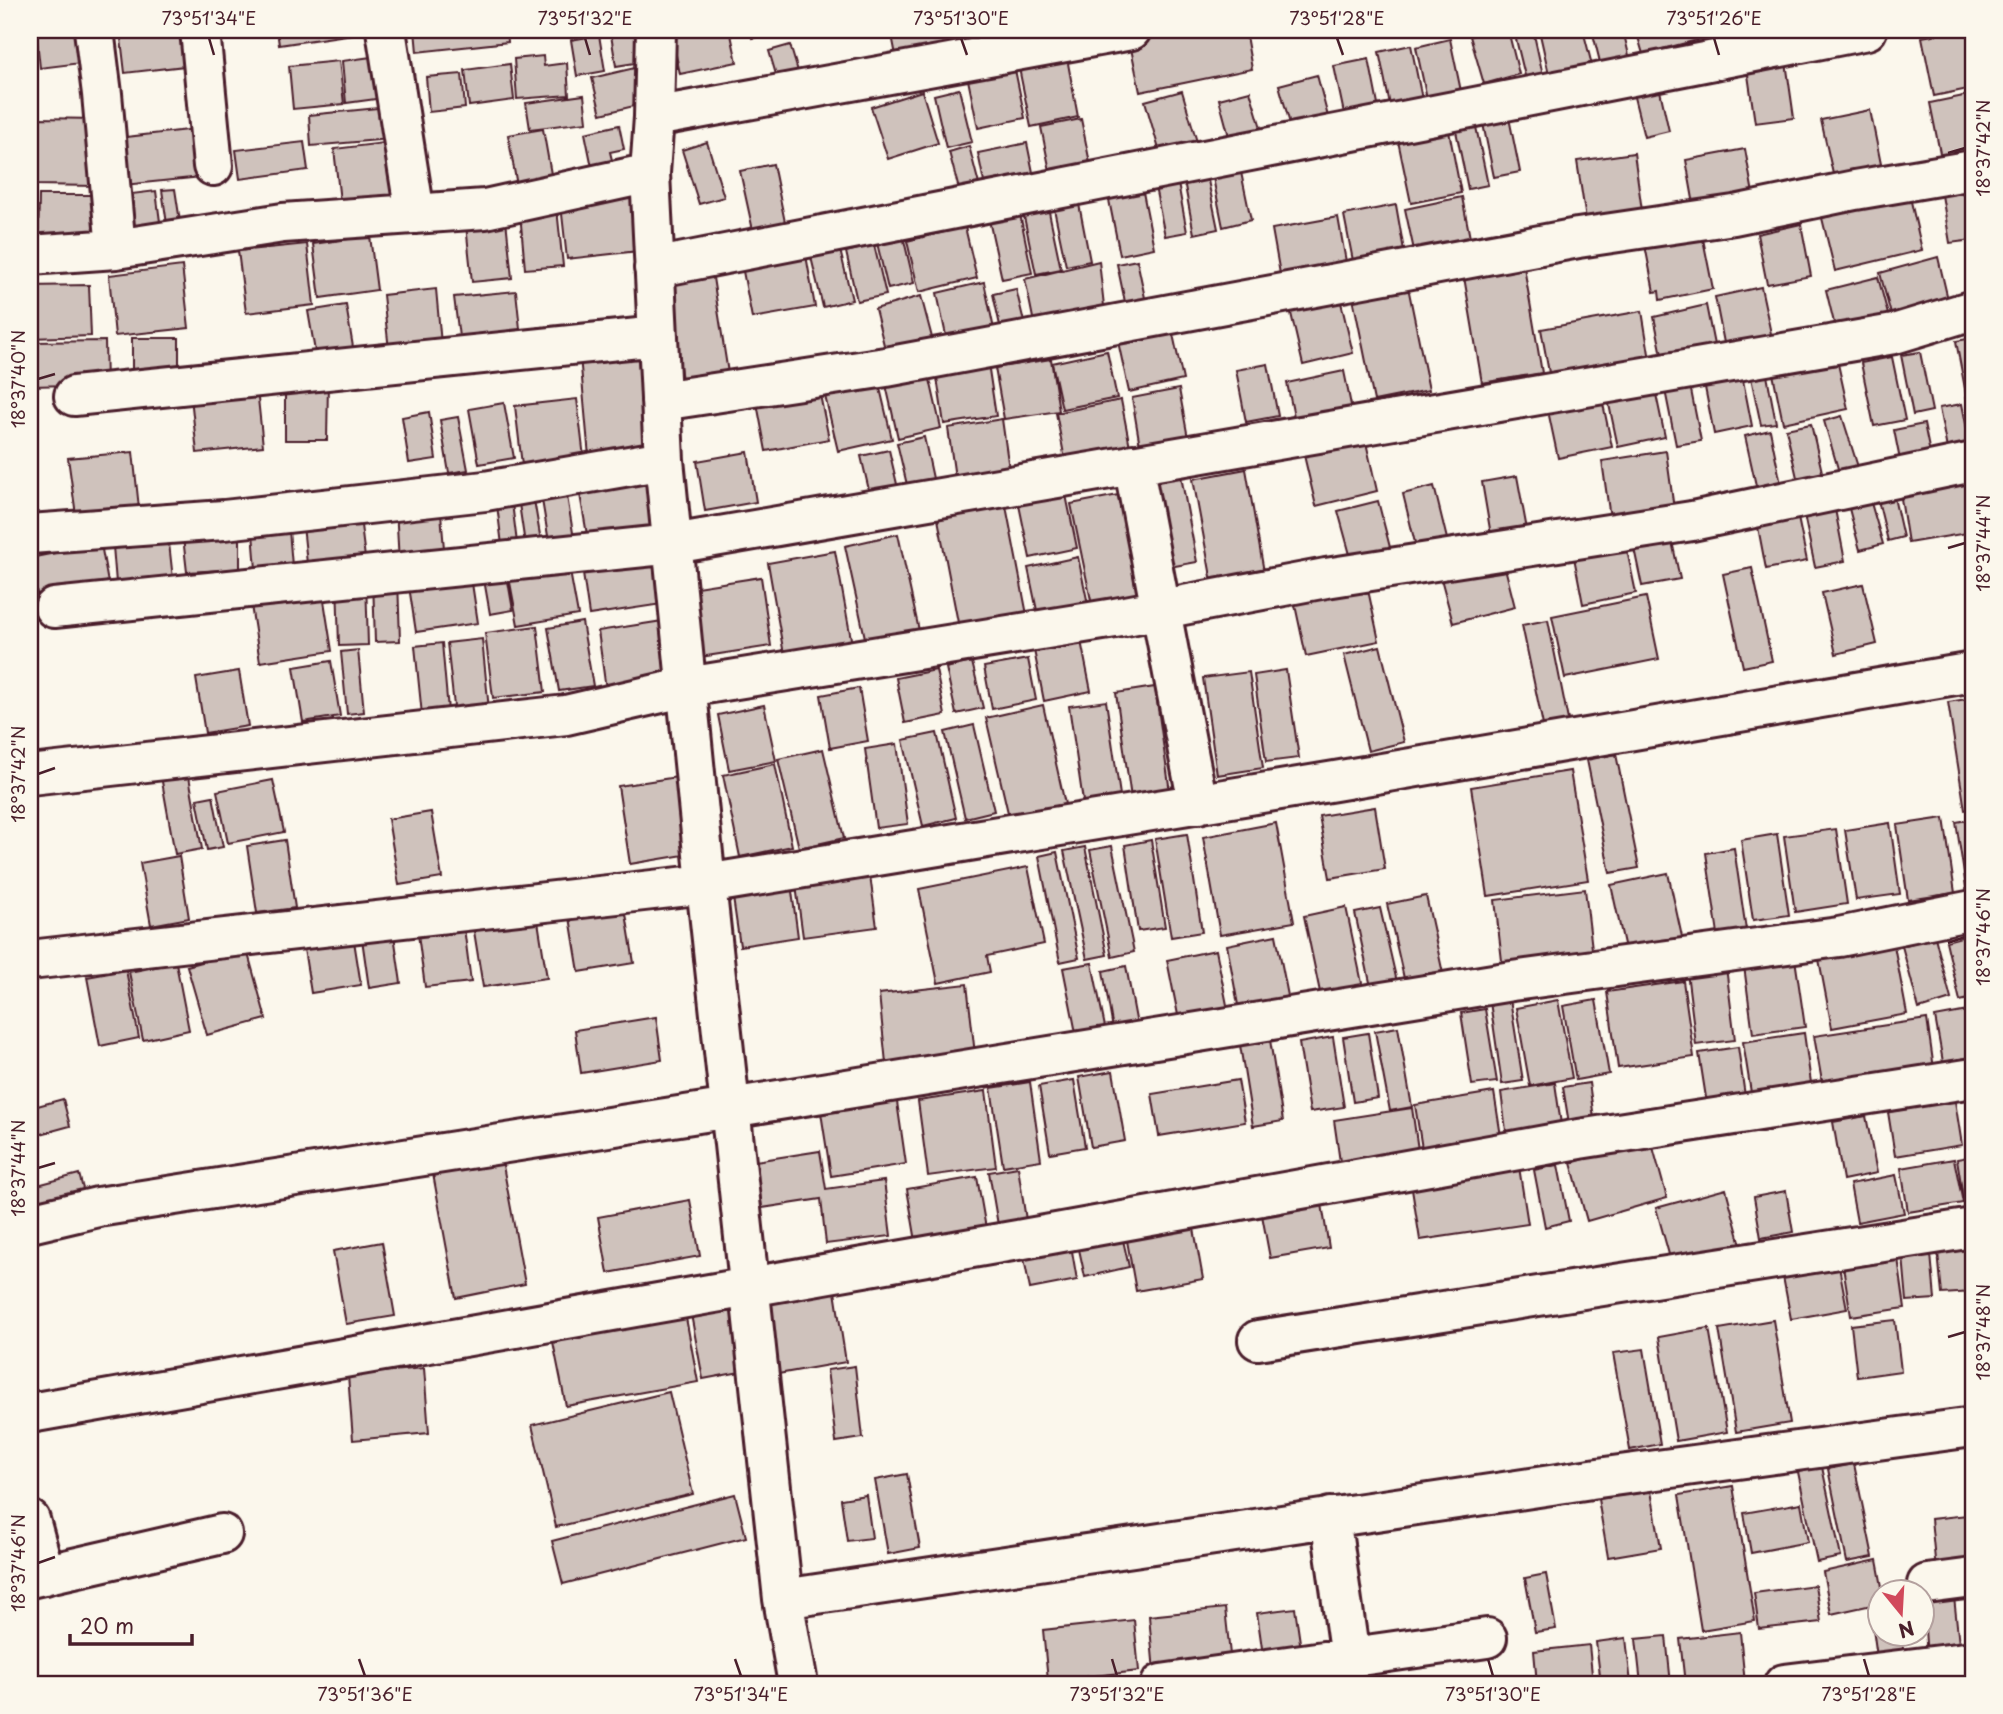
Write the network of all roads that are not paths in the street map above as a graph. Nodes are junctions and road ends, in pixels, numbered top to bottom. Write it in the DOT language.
graph roads {
  1 [pos="94,30"];
  2 [pos="200,30"];
  3 [pos="386,30"];
  4 [pos="656,30"];
  5 [pos="1131,30"];
  6 [pos="1867,30"];
  7 [pos="654,117"];
  8 [pos="213,166"];
  9 [pos="1973,170"];
  10 [pos="650,173"];
  11 [pos="415,214"];
  12 [pos="116,249"];
  13 [pos="30,255"];
  14 [pos="654,268"];
  15 [pos="1973,310"];
  16 [pos="658,336"];
  17 [pos="74,396"];
  18 [pos="661,401"];
  19 [pos="664,460"];
  20 [pos="1973,462"];
  21 [pos="1133,464"];
  22 [pos="30,534"];
  23 [pos="673,544"];
  24 [pos="54,608"];
  25 [pos="1161,610"];
  26 [pos="1973,671"];
  27 [pos="687,687"];
  28 [pos="30,775"];
  29 [pos="1198,804"];
  30 [pos="706,884"];
  31 [pos="1973,910"];
  32 [pos="30,960"];
  33 [pos="1973,1078"];
  34 [pos="730,1108"];
  35 [pos="30,1223"];
  36 [pos="1973,1228"];
  37 [pos="749,1286"];
  38 [pos="1258,1340"];
  39 [pos="30,1413"];
  40 [pos="1973,1427"];
  41 [pos="1329,1517"];
  42 [pos="30,1520"];
  43 [pos="222,1534"];
  44 [pos="38,1576"];
  45 [pos="1973,1578"];
  46 [pos="1937,1583"];
  47 [pos="783,1599"];
  48 [pos="1487,1638"];
  49 [pos="1350,1658"];
  50 [pos="1973,1661"];
  51 [pos="798,1684"];
  52 [pos="1161,1684"];
  53 [pos="1784,1684"];
  1 -- 12 [label="street"];
  2 -- 8 [label="street"];
  3 -- 11 [label="street"];
  4 -- 7 [label="street"];
  5 -- 7 [label="street"];
  6 -- 14 [label="street"];
  7 -- 10 [label="street"];
  9 -- 18 [label="street"];
  10 -- 11 [label="street"];
  10 -- 14 [label="street"];
  11 -- 12 [label="street"];
  12 -- 13 [label="street"];
  14 -- 16 [label="street"];
  15 -- 21 [label="street"];
  16 -- 17 [label="street"];
  16 -- 18 [label="street"];
  18 -- 19 [label="street"];
  19 -- 22 [label="street"];
  19 -- 23 [label="street"];
  20 -- 25 [label="street"];
  21 -- 23 [label="street"];
  21 -- 25 [label="street"];
  23 -- 24 [label="street"];
  23 -- 27 [label="street"];
  25 -- 27 [label="street"];
  25 -- 29 [label="street"];
  26 -- 29 [label="street"];
  27 -- 28 [label="street"];
  27 -- 30 [label="street"];
  29 -- 30 [label="street"];
  30 -- 32 [label="street"];
  30 -- 34 [label="street"];
  31 -- 34 [label="street"];
  33 -- 37 [label="street"];
  34 -- 35 [label="street"];
  34 -- 37 [label="street"];
  36 -- 38 [label="street"];
  37 -- 39 [label="street"];
  37 -- 47 [label="street"];
  40 -- 41 [label="street"];
  41 -- 47 [label="street"];
  41 -- 49 [label="street"];
  42 -- 44 [label="street"];
  43 -- 44 [label="street"];
  45 -- 46 [label="street"];
  47 -- 51 [label="street"];
  48 -- 49 [label="street"];
  49 -- 52 [label="street"];
  50 -- 53 [label="street"];
}
